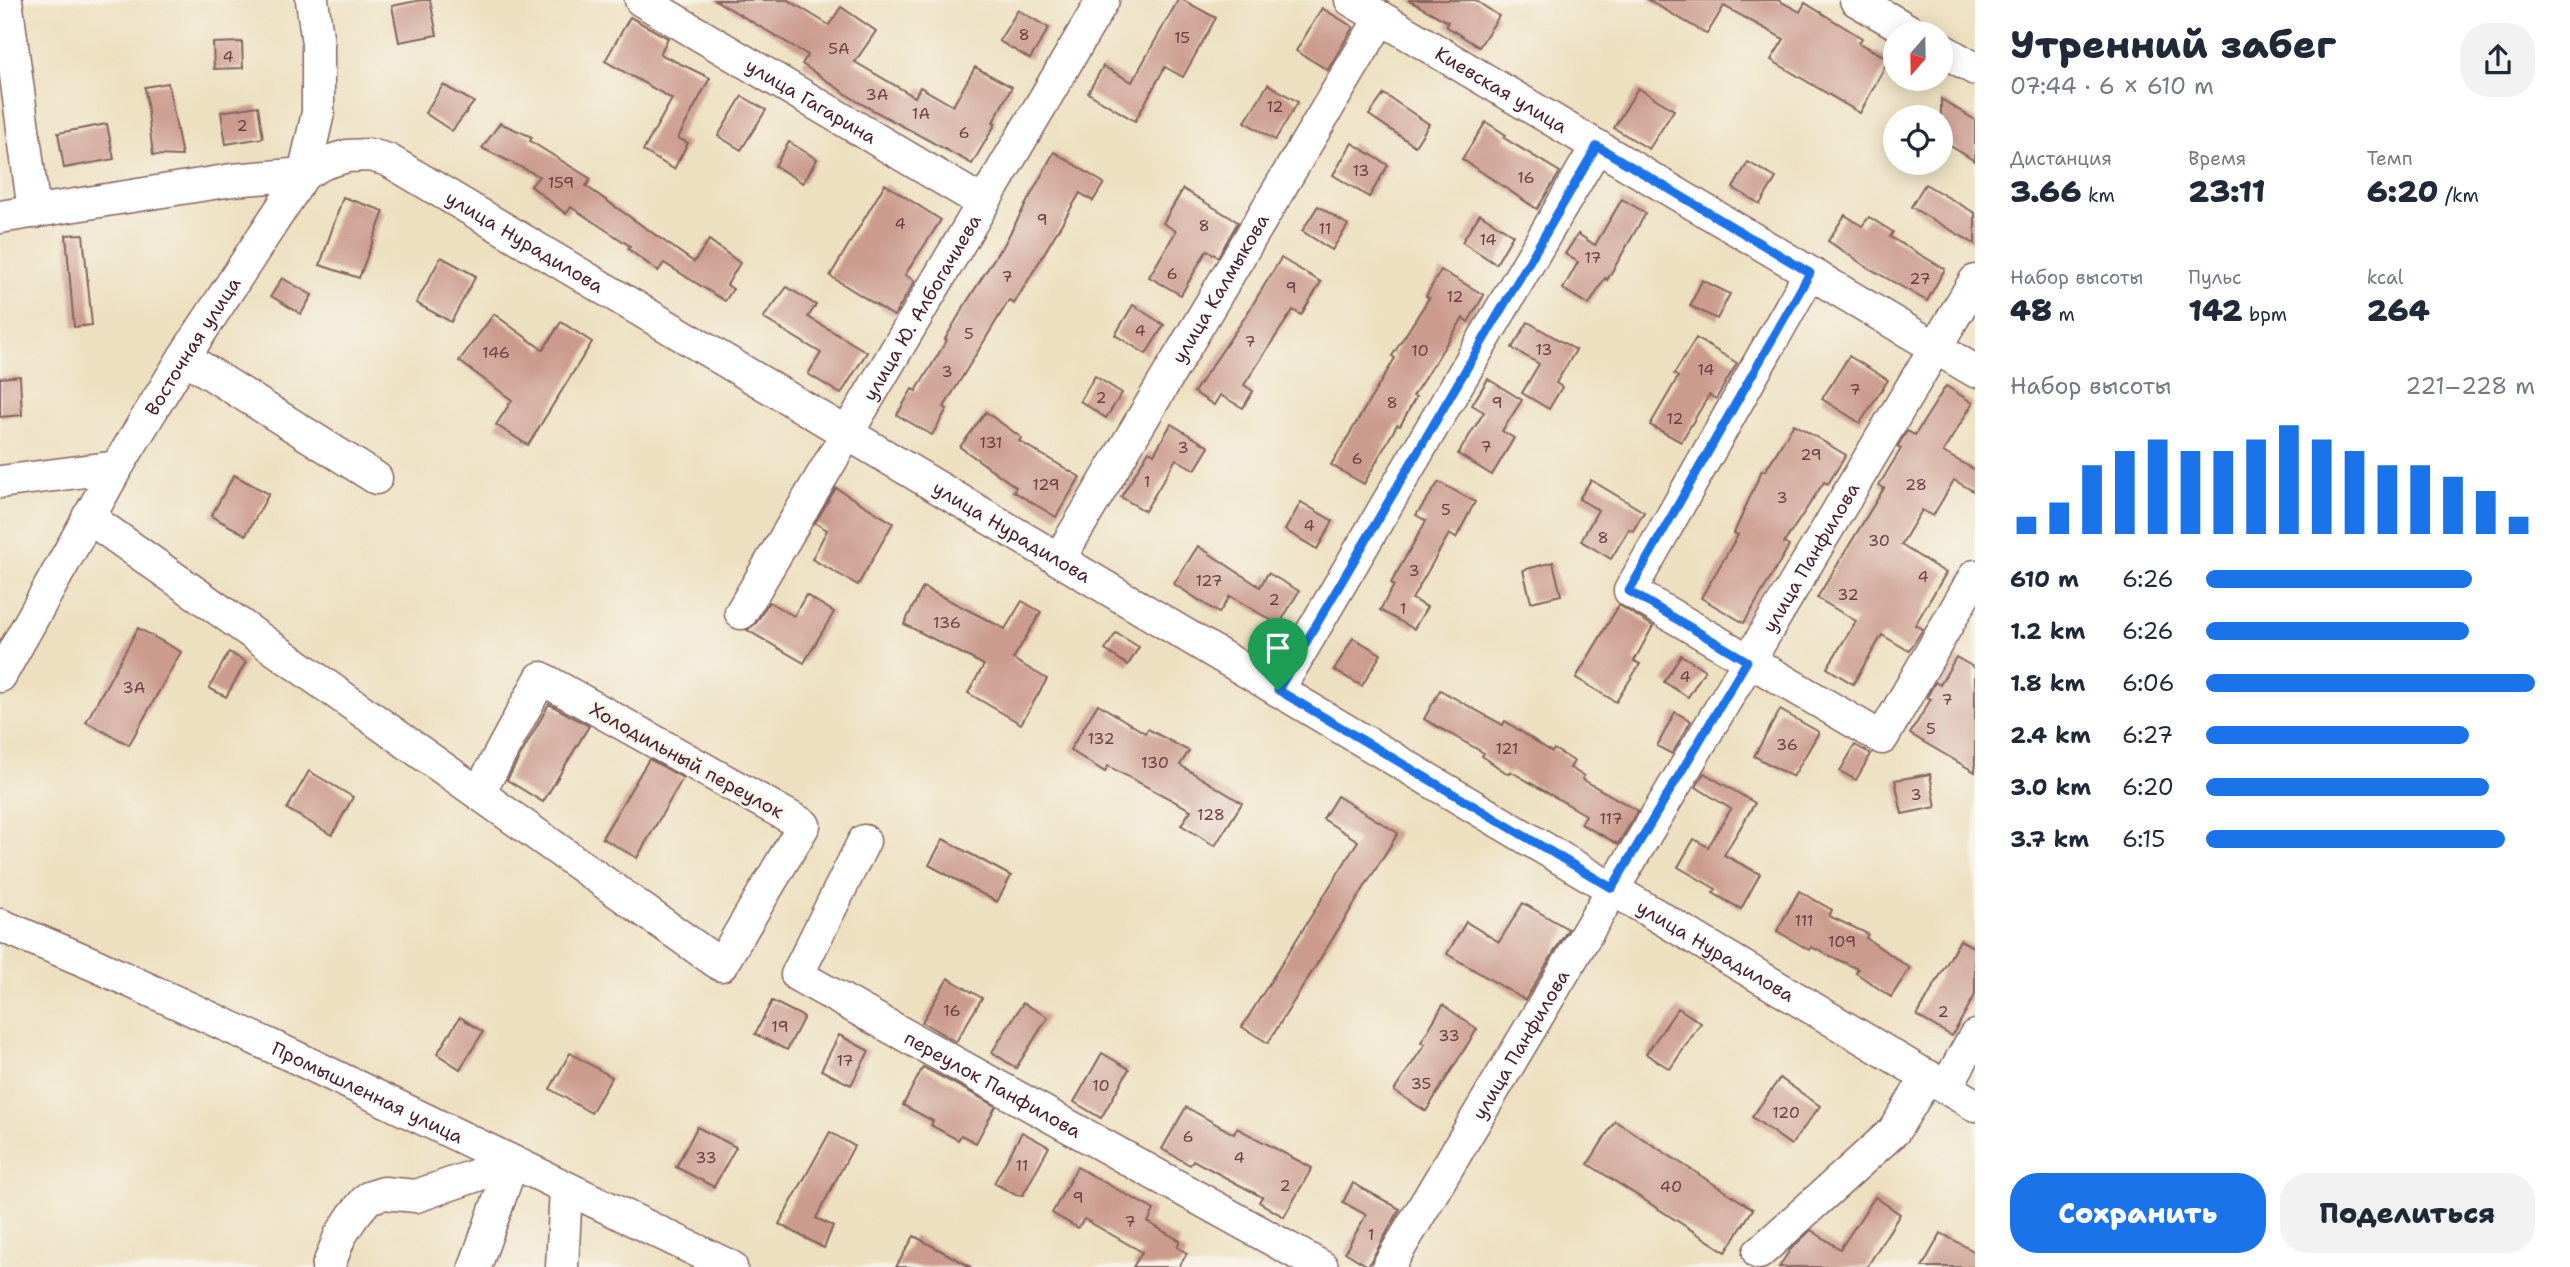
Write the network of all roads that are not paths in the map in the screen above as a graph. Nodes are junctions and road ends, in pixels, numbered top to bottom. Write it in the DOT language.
graph roads {
  1 [pos="6,0"];
  2 [pos="312,0"];
  3 [pos="642,0"];
  4 [pos="1103,0"];
  5 [pos="1351,0"];
  6 [pos="1856,0"];
  7 [pos="1381,18"];
  8 [pos="1892,21"];
  9 [pos="1953,56"];
  10 [pos="1975,69"];
  11 [pos="318,113"];
  12 [pos="1597,146"];
  13 [pos="363,155"];
  14 [pos="304,174"];
  15 [pos="982,202"];
  16 [pos="34,212"];
  17 [pos="0,217"];
  18 [pos="1810,273"];
  19 [pos="1975,281"];
  20 [pos="1935,348"];
  21 [pos="184,358"];
  22 [pos="1975,371"];
  23 [pos="846,433"];
  24 [pos="117,467"];
  25 [pos="376,478"];
  26 [pos="0,482"];
  27 [pos="88,517"];
  28 [pos="1059,559"];
  29 [pos="1975,576"];
  30 [pos="741,613"];
  31 [pos="1747,661"];
  32 [pos="0,676"];
  33 [pos="1278,690"];
  34 [pos="479,793"];
  35 [pos="864,841"];
  36 [pos="1612,888"];
  37 [pos="0,925"];
  38 [pos="1975,1036"];
  39 [pos="1937,1082"];
  40 [pos="1975,1105"];
  41 [pos="512,1163"];
  42 [pos="566,1188"];
  43 [pos="1759,1253"];
  44 [pos="714,1264"];
  45 [pos="328,1267"];
  46 [pos="475,1267"];
  47 [pos="562,1267"];
  48 [pos="1322,1267"];
  49 [pos="1388,1267"];
  1 -- 16 [label="street"];
  2 -- 11 [label="street, Восточная улица"];
  3 -- 15 [label="street, улица Гагарина"];
  4 -- 15 [label="street, улица Ю. Албогачиева"];
  5 -- 7 [label="street, Киевская улица"];
  6 -- 8 [label="street"];
  7 -- 12 [label="street, Киевская улица"];
  7 -- 28 [label="street, улица Калмыкова"];
  9 -- 10 [label="street"];
  11 -- 13 [label="street"];
  11 -- 14 [label="street, Восточная улица"];
  12 -- 18 [label="street, Киевская улица"];
  12 -- 33 [label="street"];
  13 -- 14 [label="street, улица Нурадилова"];
  13 -- 23 [label="street, улица Нурадилова"];
  14 -- 16 [label="street, улица Нурадилова"];
  14 -- 21 [label="street, Восточная улица"];
  15 -- 23 [label="street, улица Ю. Албогачиева"];
  16 -- 17 [label="street, улица Нурадилова"];
  18 -- 20 [label="street, Киевская улица"];
  18 -- 31 [label="street"];
  19 -- 20 [label="street, улица Панфилова"];
  20 -- 22 [label="street, Киевская улица"];
  20 -- 31 [label="street, улица Панфилова"];
  21 -- 24 [label="street, Восточная улица"];
  21 -- 25 [label="street"];
  23 -- 28 [label="street, улица Нурадилова"];
  23 -- 30 [label="street, улица Ю. Албогачиева"];
  24 -- 26 [label="street"];
  24 -- 27 [label="street, Восточная улица"];
  27 -- 32 [label="street, Восточная улица"];
  27 -- 34 [label="street, Холодильный переулок"];
  28 -- 33 [label="street, улица Нурадилова"];
  29 -- 31 [label="street"];
  31 -- 36 [label="street, улица Панфилова"];
  33 -- 36 [label="street, улица Нурадилова"];
  34 -- 34 [label="street, Холодильный переулок"];
  35 -- 48 [label="street, переулок Панфилова"];
  36 -- 39 [label="street, улица Нурадилова"];
  36 -- 49 [label="street, улица Панфилова"];
  37 -- 41 [label="street, Промышленная улица"];
  38 -- 39 [label="street"];
  39 -- 40 [label="street, улица Нурадилова"];
  39 -- 43 [label="street"];
  41 -- 42 [label="street, Промышленная улица"];
  41 -- 45 [label="street"];
  41 -- 46 [label="street"];
  42 -- 44 [label="street, Промышленная улица"];
  42 -- 47 [label="street"];
}
